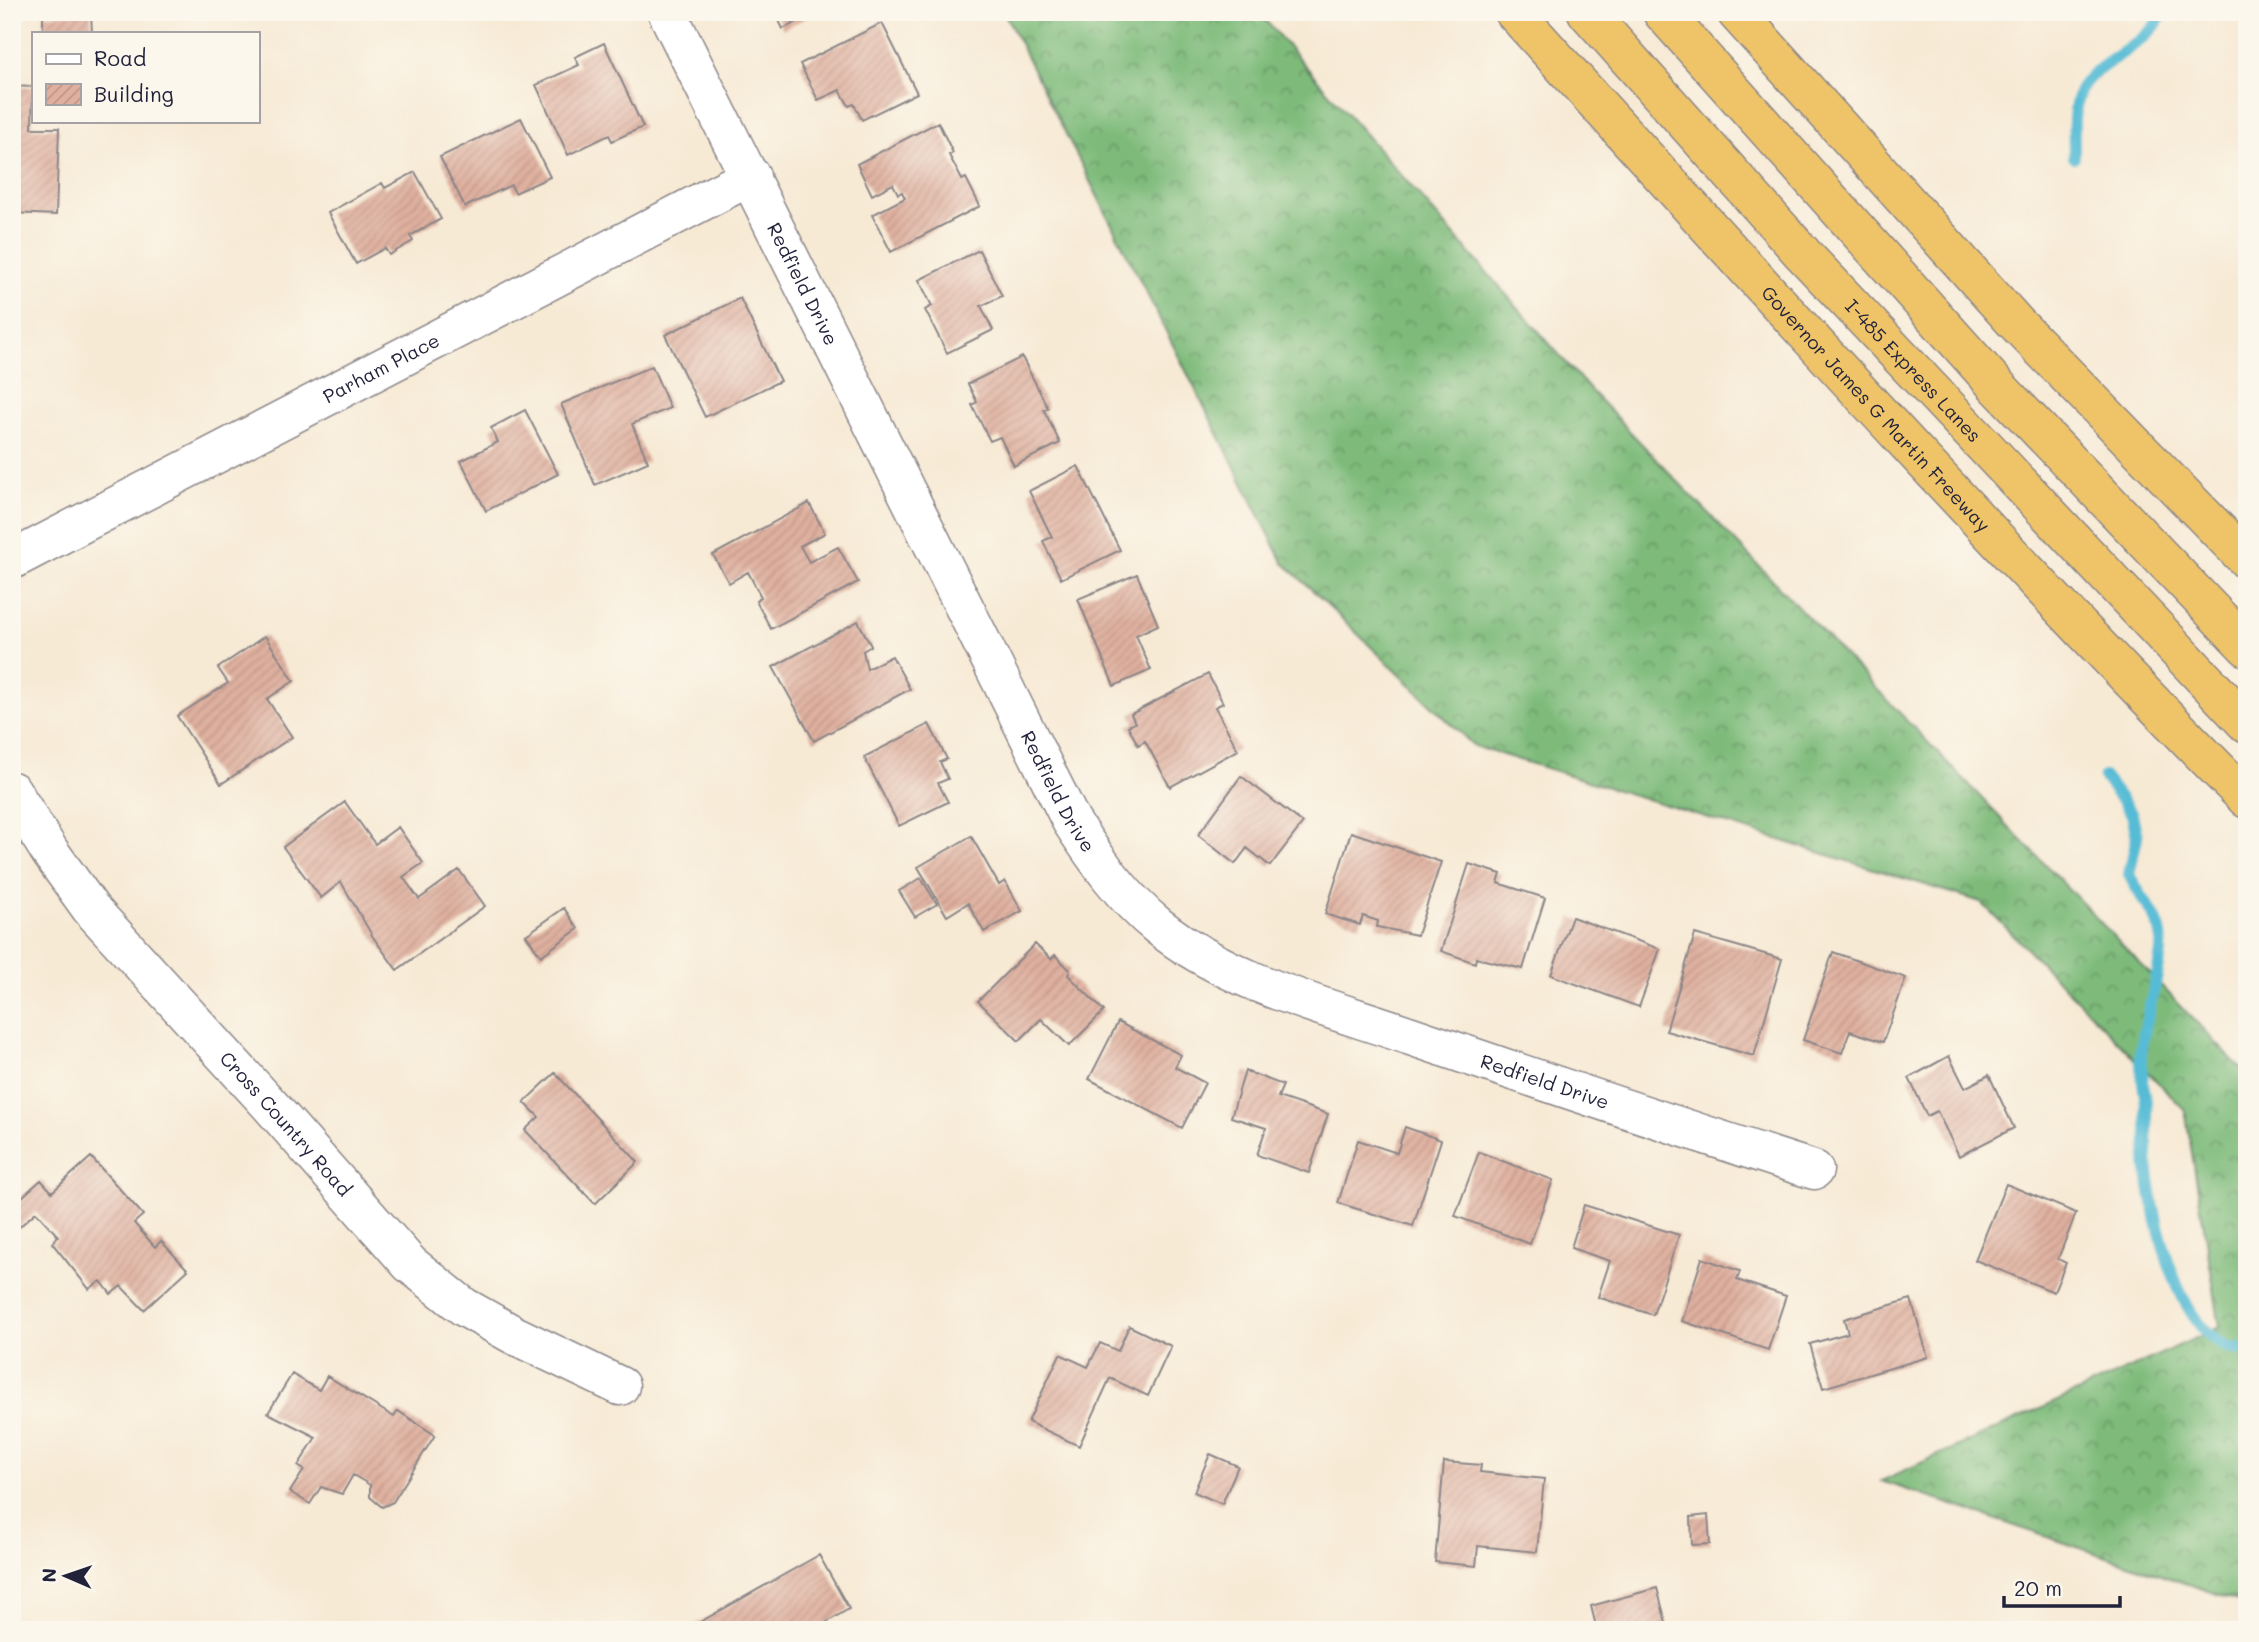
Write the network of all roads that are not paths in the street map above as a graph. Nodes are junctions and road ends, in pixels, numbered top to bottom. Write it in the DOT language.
graph roads {
  1 [pos="667,12"];
  2 [pos="1514,12"];
  3 [pos="1587,12"];
  4 [pos="1661,12"];
  5 [pos="1736,12"];
  6 [pos="751,176"];
  7 [pos="12,560"];
  8 [pos="2247,560"];
  9 [pos="2247,646"];
  10 [pos="2247,724"];
  11 [pos="12,792"];
  12 [pos="2247,799"];
  13 [pos="1814,1170"];
  14 [pos="620,1386"];
  1 -- 6 [label="street, Redfield Drive"];
  2 -- 12 [label="highway, Governor James G Martin Freeway"];
  3 -- 10 [label="highway, I-485 Express Lanes"];
  4 -- 9 [label="highway"];
  5 -- 8 [label="highway"];
  6 -- 7 [label="street, Parham Place"];
  6 -- 13 [label="street, Redfield Drive"];
  11 -- 14 [label="street, Cross Country Road"];
}
